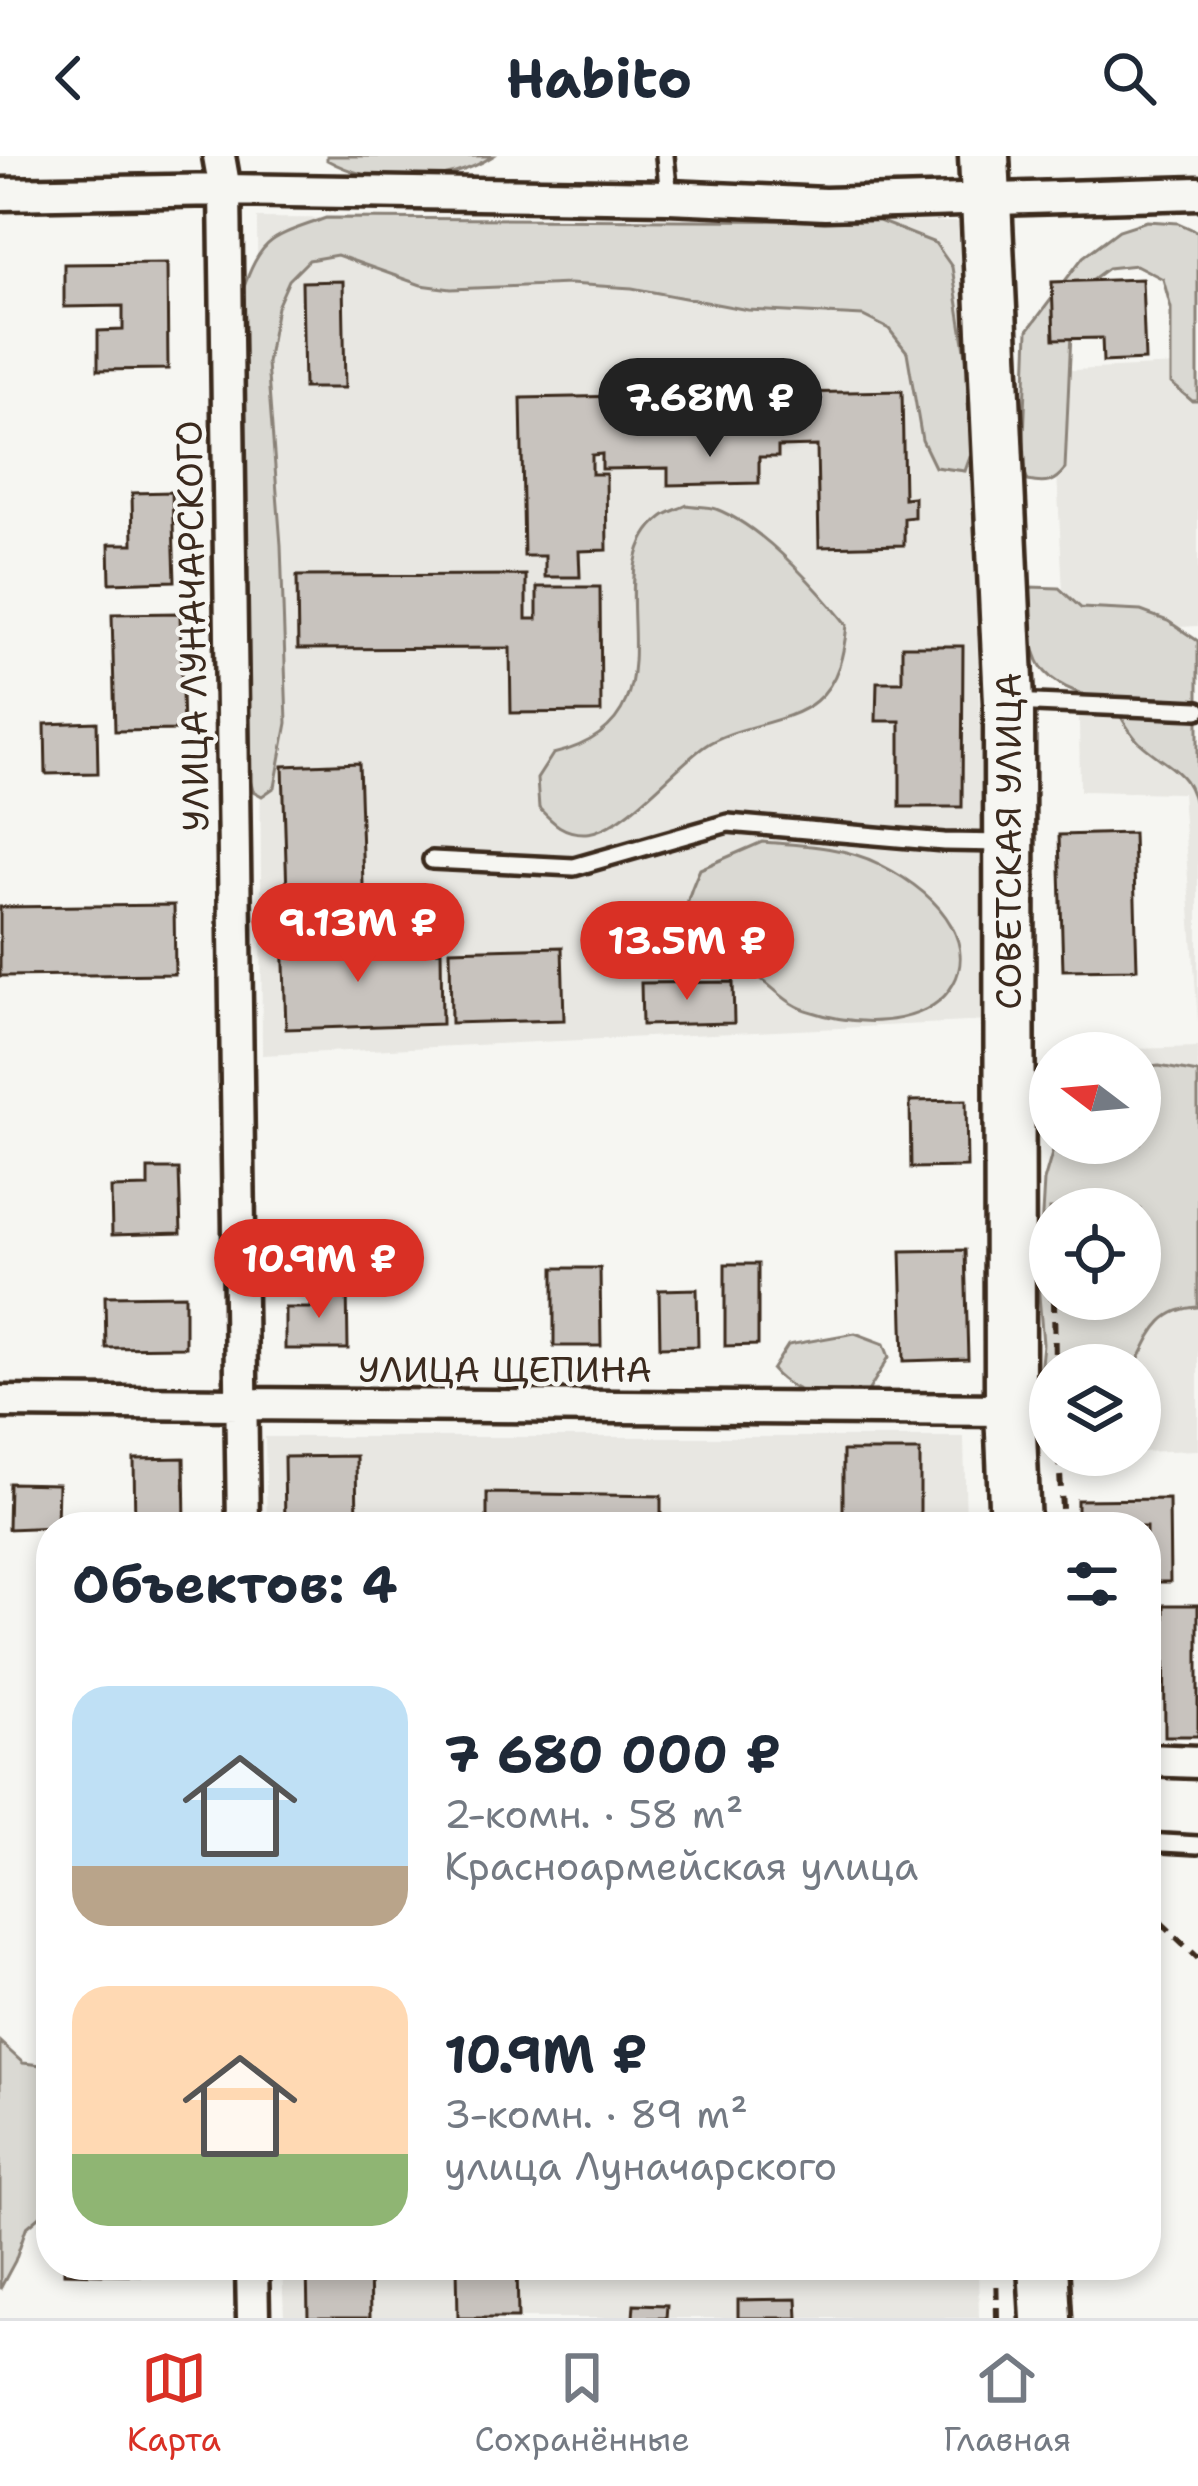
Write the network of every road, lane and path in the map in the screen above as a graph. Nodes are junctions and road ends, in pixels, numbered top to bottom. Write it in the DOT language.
graph roads {
  1 [pos="219,156"];
  2 [pos="665,156"];
  3 [pos="986,178"];
  4 [pos="225,190"];
  5 [pos="1198,193"];
  6 [pos="0,194"];
  7 [pos="668,197"];
  8 [pos="1009,702"];
  9 [pos="1198,710"];
  10 [pos="1009,843"];
  11 [pos="432,860"];
  12 [pos="0,1402"];
  13 [pos="242,1406"];
  14 [pos="1010,1410"];
  15 [pos="1060,1476"];
  16 [pos="243,1512"];
  17 [pos="1014,1512"];
  18 [pos="1062,1512"];
  19 [pos="1161,1761"];
  20 [pos="1198,1762"];
  21 [pos="1161,1843"];
  22 [pos="1198,1845"];
  23 [pos="1161,1922"];
  24 [pos="1198,1958"];
  25 [pos="252,2280"];
  26 [pos="996,2280"];
  27 [pos="1044,2280"];
  28 [pos="253,2318"];
  29 [pos="997,2318"];
  30 [pos="1046,2318"];
  1 -- 4 [label="street, УЛИЦА ЛУНАЧАРСКОГО"];
  2 -- 7 [label="lane"];
  3 -- 5 [label="street"];
  3 -- 7 [label="street"];
  3 -- 8 [label="main road, СОВЕТСКАЯ УЛИЦА"];
  4 -- 6 [label="street"];
  4 -- 7 [label="street"];
  4 -- 13 [label="street, УЛИЦА ЛУНАЧАРСКОГО"];
  8 -- 9 [label="lane"];
  8 -- 10 [label="main road, СОВЕТСКАЯ УЛИЦА"];
  10 -- 11 [label="lane"];
  10 -- 14 [label="main road, СОВЕТСКАЯ УЛИЦА"];
  12 -- 13 [label="street, УЛИЦА ЩЕПИНА"];
  13 -- 14 [label="street, УЛИЦА ЩЕПИНА"];
  13 -- 16 [label="street, УЛИЦА ЛУНАЧАРСКОГО"];
  14 -- 17 [label="main road, СОВЕТСКАЯ УЛИЦА"];
  15 -- 18 [label="path"];
  19 -- 20 [label="street"];
  21 -- 22 [label="lane"];
  23 -- 24 [label="path"];
  25 -- 28 [label="street"];
  26 -- 29 [label="path"];
  27 -- 30 [label="main road"];
}
